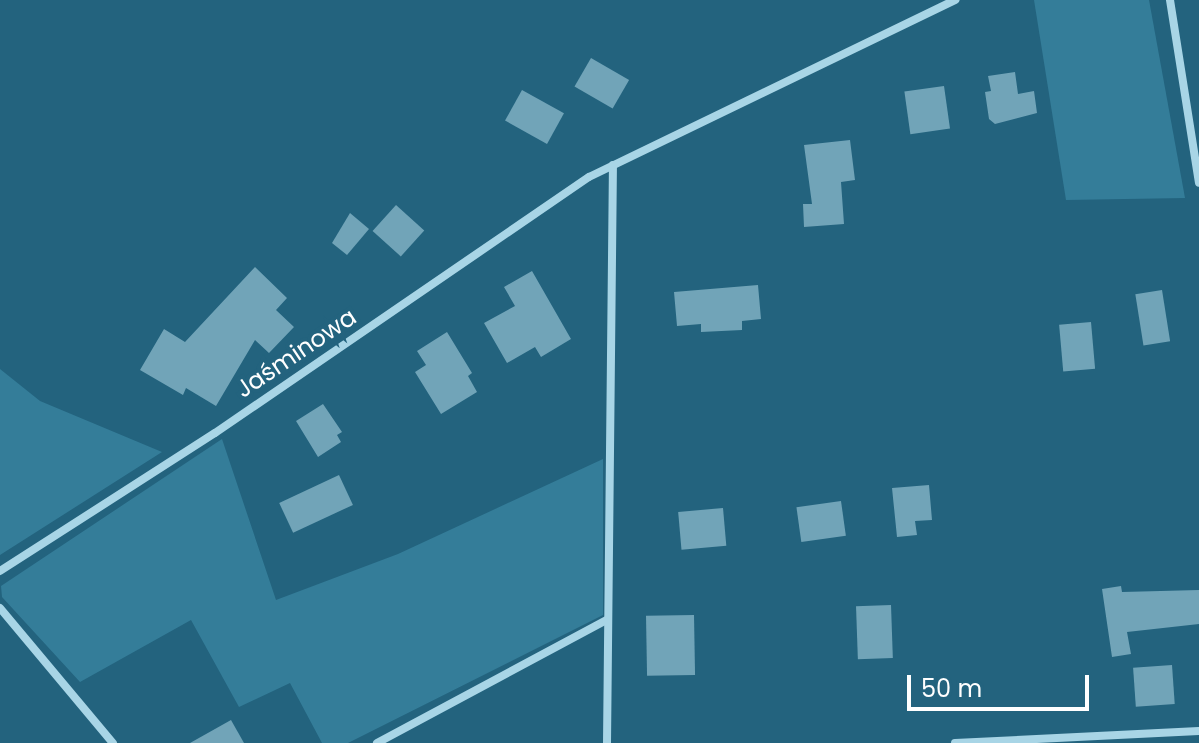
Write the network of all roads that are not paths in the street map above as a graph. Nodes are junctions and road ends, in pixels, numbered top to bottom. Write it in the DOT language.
graph roads {
  1 [pos="955,0"];
  2 [pos="1170,0"];
  3 [pos="613,165"];
  4 [pos="1199,183"];
  5 [pos="0,571"];
  6 [pos="0,608"];
  7 [pos="608,619"];
  8 [pos="1199,731"];
  9 [pos="113,743"];
  10 [pos="377,743"];
  11 [pos="607,743"];
  12 [pos="955,743"];
  1 -- 3 [label="street, Jaśminowa"];
  2 -- 4 [label="street"];
  3 -- 5 [label="street, Jaśminowa"];
  3 -- 7 [label="street"];
  6 -- 9 [label="street"];
  7 -- 10 [label="street"];
  7 -- 11 [label="street"];
  8 -- 12 [label="street"];
}
